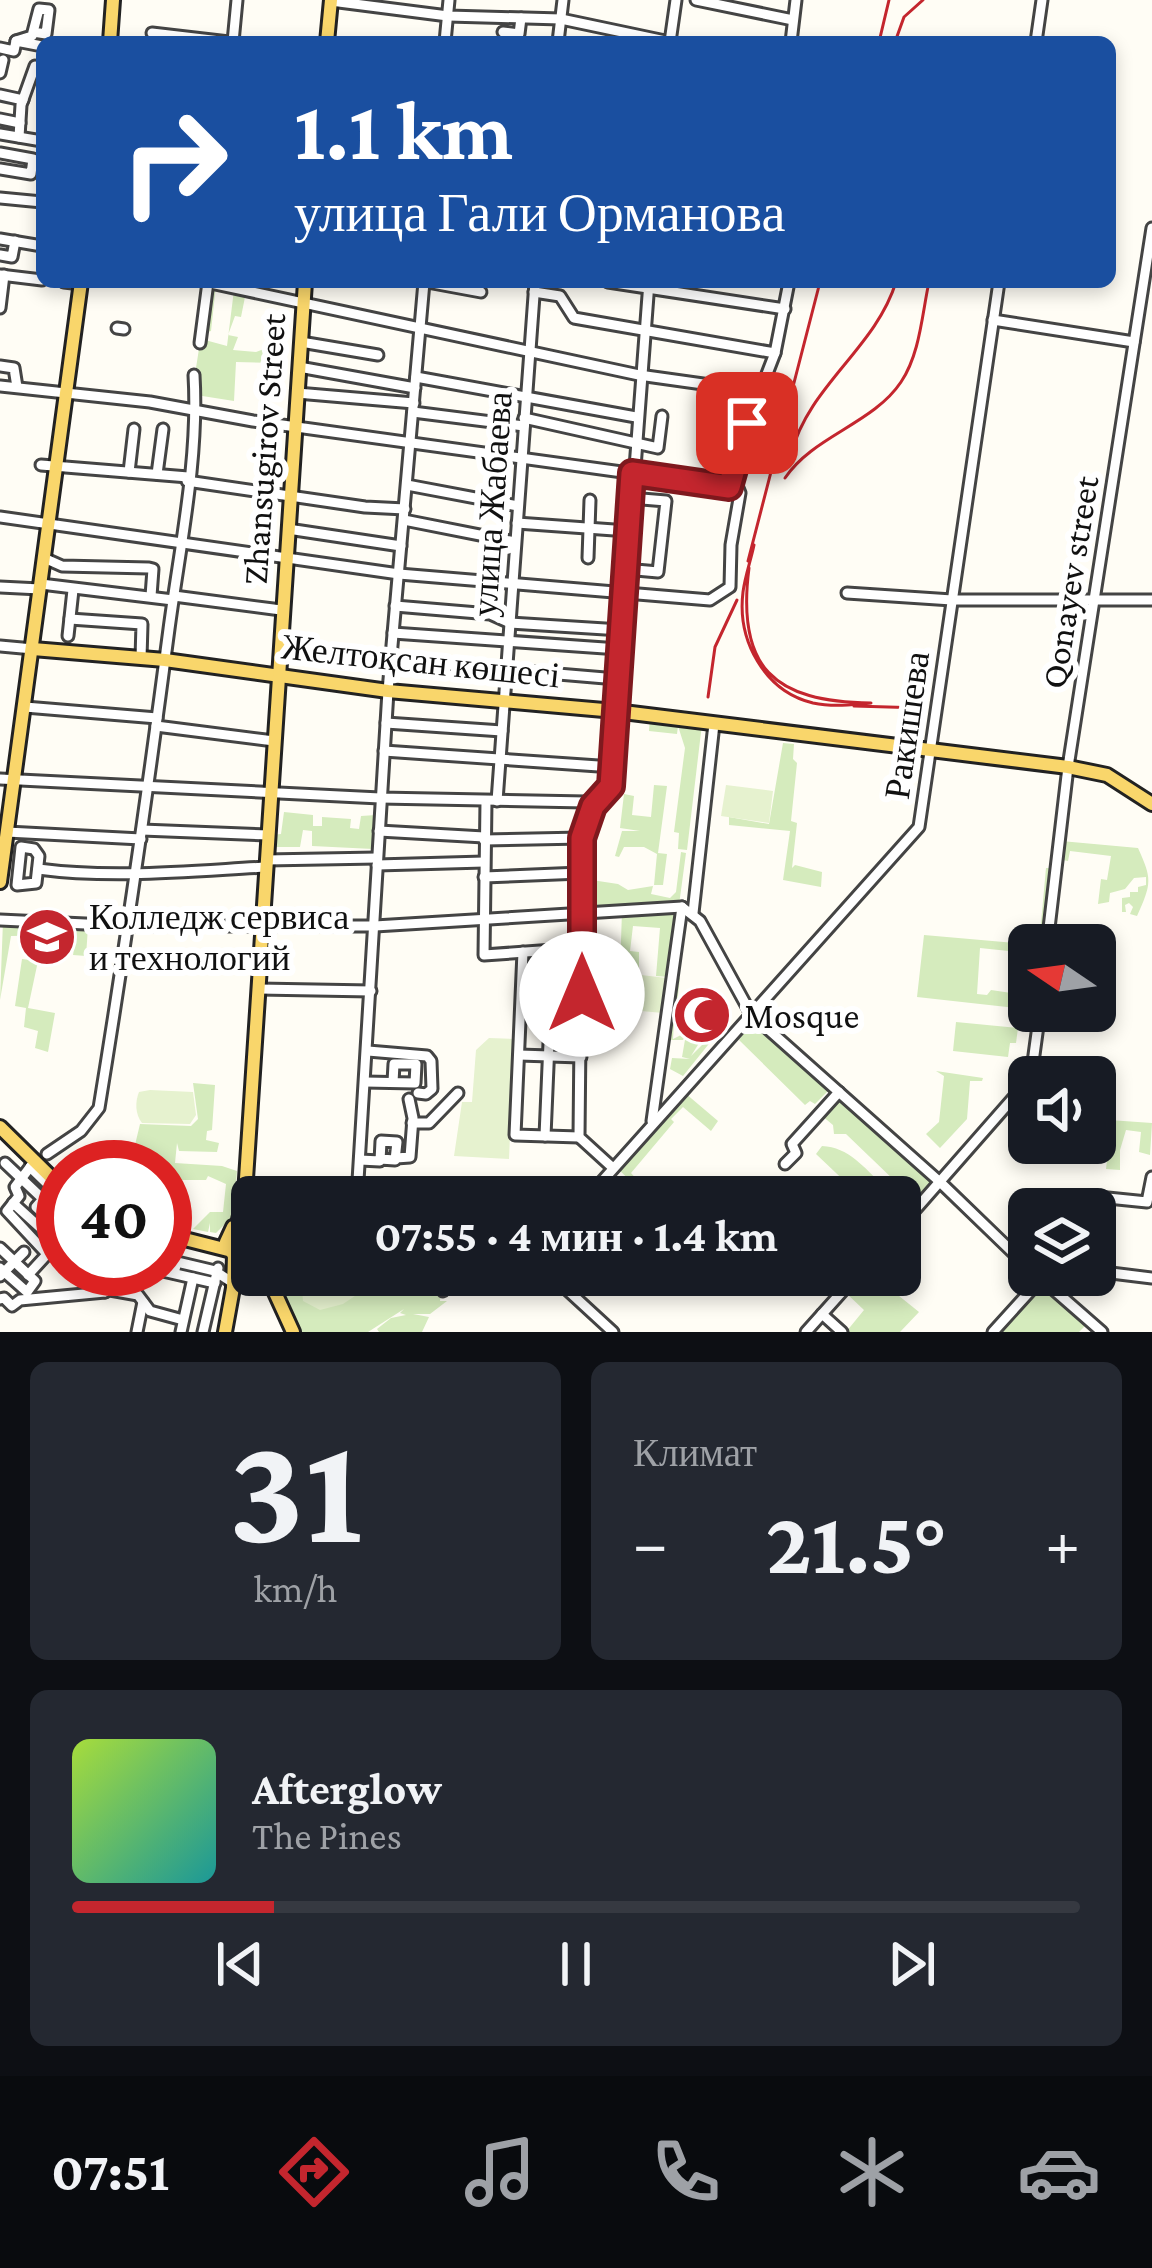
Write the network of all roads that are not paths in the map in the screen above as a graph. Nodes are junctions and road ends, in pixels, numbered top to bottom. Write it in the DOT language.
graph roads {
  1 [pos="113,0"];
  2 [pos="237,0"];
  3 [pos="329,0"];
  4 [pos="449,0"];
  5 [pos="562,0"];
  6 [pos="676,0"];
  7 [pos="696,0"];
  8 [pos="796,0"];
  9 [pos="1042,0"];
  10 [pos="448,16"];
  11 [pos="521,18"];
  12 [pos="561,20"];
  13 [pos="794,20"];
  14 [pos="599,27"];
  15 [pos="33,32"];
  16 [pos="502,32"];
  17 [pos="152,33"];
  18 [pos="110,36"];
  19 [pos="178,36"];
  20 [pos="232,36"];
  21 [pos="328,36"];
  22 [pos="446,36"];
  23 [pos="559,36"];
  24 [pos="597,36"];
  25 [pos="618,36"];
  26 [pos="671,36"];
  27 [pos="791,36"];
  28 [pos="1037,36"];
  29 [pos="16,40"];
  30 [pos="36,45"];
  31 [pos="1,54"];
  32 [pos="34,66"];
  33 [pos="0,73"];
  34 [pos="0,95"];
  35 [pos="22,101"];
  36 [pos="36,105"];
  37 [pos="0,119"];
  38 [pos="20,123"];
  39 [pos="14,136"];
  40 [pos="3,154"];
  41 [pos="23,157"];
  42 [pos="0,169"];
  43 [pos="0,198"];
  44 [pos="36,201"];
  45 [pos="1152,228"];
  46 [pos="0,239"];
  47 [pos="15,242"];
  48 [pos="36,245"];
  49 [pos="0,255"];
  50 [pos="2,275"];
  51 [pos="36,279"];
  52 [pos="80,288"];
  53 [pos="206,288"];
  54 [pos="234,288"];
  55 [pos="304,288"];
  56 [pos="424,288"];
  57 [pos="459,288"];
  58 [pos="535,288"];
  59 [pos="538,288"];
  60 [pos="648,288"];
  61 [pos="665,288"];
  62 [pos="788,288"];
  63 [pos="998,288"];
  64 [pos="481,292"];
  65 [pos="303,303"];
  66 [pos="0,308"];
  67 [pos="784,309"];
  68 [pos="993,320"];
  69 [pos="420,330"];
  70 [pos="644,331"];
  71 [pos="301,341"];
  72 [pos="1134,342"];
  73 [pos="200,343"];
  74 [pos="529,353"];
  75 [pos="775,353"];
  76 [pos="378,355"];
  77 [pos="0,366"];
  78 [pos="299,367"];
  79 [pos="194,375"];
  80 [pos="639,375"];
  81 [pos="416,383"];
  82 [pos="0,386"];
  83 [pos="17,387"];
  84 [pos="66,392"];
  85 [pos="759,392"];
  86 [pos="297,393"];
  87 [pos="526,396"];
  88 [pos="414,408"];
  89 [pos="196,411"];
  90 [pos="662,416"];
  91 [pos="636,417"];
  92 [pos="524,422"];
  93 [pos="294,427"];
  94 [pos="134,429"];
  95 [pos="163,429"];
  96 [pos="411,443"];
  97 [pos="634,443"];
  98 [pos="521,459"];
  99 [pos="41,464"];
  100 [pos="56,466"];
  101 [pos="129,472"];
  102 [pos="632,473"];
  103 [pos="157,474"];
  104 [pos="187,479"];
  105 [pos="407,485"];
  106 [pos="734,487"];
  107 [pos="289,495"];
  108 [pos="630,498"];
  109 [pos="590,500"];
  110 [pos="518,506"];
  111 [pos="404,515"];
  112 [pos="0,517"];
  113 [pos="48,522"];
  114 [pos="517,523"];
  115 [pos="589,528"];
  116 [pos="287,529"];
  117 [pos="628,531"];
  118 [pos="515,542"];
  119 [pos="181,543"];
  120 [pos="401,546"];
  121 [pos="286,557"];
  122 [pos="44,558"];
  123 [pos="588,558"];
  124 [pos="625,569"];
  125 [pos="399,574"];
  126 [pos="512,585"];
  127 [pos="40,586"];
  128 [pos="0,587"];
  129 [pos="74,590"];
  130 [pos="847,593"];
  131 [pos="623,595"];
  132 [pos="151,596"];
  133 [pos="174,598"];
  134 [pos="1093,598"];
  135 [pos="952,600"];
  136 [pos="1152,601"];
  137 [pos="395,606"];
  138 [pos="281,610"];
  139 [pos="70,619"];
  140 [pos="510,623"];
  141 [pos="621,630"];
  142 [pos="393,633"];
  143 [pos="508,641"];
  144 [pos="68,642"];
  145 [pos="0,646"];
  146 [pos="33,649"];
  147 [pos="619,649"];
  148 [pos="141,658"];
  149 [pos="165,660"];
  150 [pos="391,660"];
  151 [pos="507,670"];
  152 [pos="279,675"];
  153 [pos="617,679"];
  154 [pos="388,692"];
  155 [pos="505,701"];
  156 [pos="25,707"];
  157 [pos="615,711"];
  158 [pos="157,722"];
  159 [pos="386,723"];
  160 [pos="713,724"];
  161 [pos="502,731"];
  162 [pos="274,741"];
  163 [pos="930,750"];
  164 [pos="384,751"];
  165 [pos="500,762"];
  166 [pos="613,767"];
  167 [pos="1068,767"];
  168 [pos="7,780"];
  169 [pos="148,786"];
  170 [pos="271,792"];
  171 [pos="380,798"];
  172 [pos="491,801"];
  173 [pos="1152,804"];
  174 [pos="593,806"];
  175 [pos="379,831"];
  176 [pos="7,832"];
  177 [pos="141,834"];
  178 [pos="268,835"];
  179 [pos="484,838"];
  180 [pos="582,838"];
  181 [pos="377,861"];
  182 [pos="484,862"];
  183 [pos="266,864"];
  184 [pos="38,869"];
  185 [pos="19,872"];
  186 [pos="136,873"];
  187 [pos="581,873"];
  188 [pos="1,876"];
  189 [pos="484,877"];
  190 [pos="682,907"];
  191 [pos="582,912"];
  192 [pos="693,913"];
  193 [pos="484,919"];
  194 [pos="0,920"];
  195 [pos="1049,924"];
  196 [pos="128,926"];
  197 [pos="263,926"];
  198 [pos="375,926"];
  199 [pos="582,948"];
  200 [pos="553,950"];
  201 [pos="523,952"];
  202 [pos="259,989"];
  203 [pos="371,991"];
  204 [pos="521,1010"];
  205 [pos="550,1011"];
  206 [pos="582,1011"];
  207 [pos="751,1014"];
  208 [pos="368,1051"];
  209 [pos="388,1052"];
  210 [pos="519,1055"];
  211 [pos="548,1056"];
  212 [pos="581,1057"];
  213 [pos="394,1064"];
  214 [pos="365,1082"];
  215 [pos="393,1082"];
  216 [pos="839,1092"];
  217 [pos="458,1093"];
  218 [pos="1008,1104"];
  219 [pos="412,1123"];
  220 [pos="652,1125"];
  221 [pos="2,1133"];
  222 [pos="545,1136"];
  223 [pos="579,1137"];
  224 [pos="68,1140"];
  225 [pos="388,1159"];
  226 [pos="36,1160"];
  227 [pos="360,1160"];
  228 [pos="2,1162"];
  229 [pos="36,1162"];
  230 [pos="785,1164"];
  231 [pos="613,1168"];
  232 [pos="246,1176"];
  233 [pos="359,1176"];
  234 [pos="387,1176"];
  235 [pos="606,1176"];
  236 [pos="1152,1177"];
  237 [pos="21,1178"];
  238 [pos="940,1182"];
  239 [pos="36,1192"];
  240 [pos="1116,1199"];
  241 [pos="921,1203"];
  242 [pos="7,1212"];
  243 [pos="36,1227"];
  244 [pos="192,1243"];
  245 [pos="1008,1246"];
  246 [pos="0,1248"];
  247 [pos="24,1252"];
  248 [pos="231,1254"];
  249 [pos="231,1257"];
  250 [pos="15,1261"];
  251 [pos="36,1266"];
  252 [pos="192,1266"];
  253 [pos="1,1272"];
  254 [pos="231,1273"];
  255 [pos="217,1274"];
  256 [pos="1116,1274"];
  257 [pos="28,1275"];
  258 [pos="193,1278"];
  259 [pos="1152,1278"];
  260 [pos="231,1281"];
  261 [pos="36,1295"];
  262 [pos="24,1296"];
  263 [pos="139,1296"];
  264 [pos="231,1296"];
  265 [pos="268,1296"];
  266 [pos="574,1296"];
  267 [pos="838,1296"];
  268 [pos="1024,1296"];
  269 [pos="1062,1296"];
  270 [pos="0,1299"];
  271 [pos="142,1302"];
  272 [pos="822,1314"];
  273 [pos="164,1316"];
  274 [pos="1090,1322"];
  275 [pos="182,1326"];
  276 [pos="204,1330"];
  277 [pos="137,1332"];
  278 [pos="160,1332"];
  279 [pos="225,1332"];
  280 [pos="293,1332"];
  281 [pos="613,1332"];
  282 [pos="806,1332"];
  283 [pos="842,1332"];
  284 [pos="993,1332"];
  285 [pos="1081,1332"];
  286 [pos="1102,1332"];
  1 -- 18 [label="main road"];
  2 -- 20 [label="street"];
  3 -- 10 [label="street"];
  3 -- 21 [label="main road"];
  4 -- 10 [label="street"];
  5 -- 12 [label="street"];
  6 -- 26 [label="street"];
  7 -- 13 [label="street"];
  8 -- 13 [label="street"];
  9 -- 28 [label="street"];
  10 -- 11 [label="street"];
  10 -- 22 [label="street"];
  11 -- 12 [label="street"];
  11 -- 16 [label="street"];
  12 -- 14 [label="street"];
  12 -- 23 [label="street"];
  13 -- 27 [label="street"];
  14 -- 24 [label="street"];
  14 -- 25 [label="street"];
  15 -- 29 [label="street"];
  17 -- 19 [label="street"];
  29 -- 30 [label="street"];
  29 -- 31 [label="street"];
  31 -- 33 [label="street"];
  32 -- 35 [label="street"];
  34 -- 35 [label="street"];
  35 -- 36 [label="street"];
  35 -- 38 [label="street"];
  37 -- 38 [label="street"];
  38 -- 39 [label="street"];
  39 -- 40 [label="street"];
  39 -- 41 [label="street"];
  40 -- 41 [label="street"];
  41 -- 42 [label="street"];
  43 -- 44 [label="street"];
  45 -- 72 [label="street, Qonayev street"];
  46 -- 47 [label="street"];
  47 -- 48 [label="street"];
  47 -- 49 [label="street"];
  50 -- 51 [label="street"];
  50 -- 66 [label="street"];
  52 -- 84 [label="main road"];
  53 -- 73 [label="street"];
  54 -- 65 [label="street"];
  55 -- 65 [label="main road, Zhansugirov Street"];
  56 -- 69 [label="street"];
  57 -- 64 [label="street"];
  58 -- 74 [label="street, улица Жабаева"];
  59 -- 70 [label="street"];
  60 -- 70 [label="street"];
  61 -- 67 [label="street"];
  62 -- 67 [label="street"];
  63 -- 68 [label="street, Ракишева"];
  65 -- 69 [label="street"];
  65 -- 71 [label="main road, Zhansugirov Street"];
  67 -- 75 [label="street"];
  68 -- 72 [label="street"];
  68 -- 135 [label="street, Ракишева"];
  69 -- 74 [label="street"];
  69 -- 81 [label="street"];
  70 -- 75 [label="street"];
  70 -- 80 [label="street"];
  71 -- 76 [label="street"];
  71 -- 78 [label="main road, Zhansugirov Street"];
  72 -- 134 [label="street, Qonayev street"];
  74 -- 80 [label="street"];
  74 -- 87 [label="street, улица Жабаева"];
  75 -- 85 [label="street"];
  77 -- 83 [label="street"];
  78 -- 81 [label="street"];
  78 -- 86 [label="main road, Zhansugirov Street"];
  79 -- 89 [label="street"];
  80 -- 85 [label="street"];
  80 -- 91 [label="street"];
  81 -- 87 [label="street"];
  81 -- 88 [label="street"];
  82 -- 83 [label="street"];
  83 -- 84 [label="street"];
  84 -- 89 [label="street"];
  84 -- 100 [label="main road"];
  85 -- 106 [label="street"];
  86 -- 88 [label="street"];
  86 -- 93 [label="main road, Zhansugirov Street"];
  87 -- 91 [label="street"];
  87 -- 92 [label="street, улица Жабаева"];
  88 -- 92 [label="street"];
  88 -- 96 [label="street"];
  89 -- 93 [label="street"];
  89 -- 104 [label="street"];
  90 -- 97 [label="street"];
  91 -- 97 [label="street"];
  92 -- 97 [label="street"];
  92 -- 98 [label="street, улица Жабаева"];
  93 -- 96 [label="street"];
  93 -- 107 [label="main road, Zhansugirov Street"];
  94 -- 101 [label="street"];
  95 -- 103 [label="street"];
  96 -- 98 [label="street"];
  96 -- 105 [label="street"];
  97 -- 102 [label="street"];
  98 -- 102 [label="street"];
  98 -- 110 [label="street, улица Жабаева"];
  99 -- 100 [label="street"];
  100 -- 101 [label="street"];
  100 -- 113 [label="main road"];
  101 -- 103 [label="street"];
  102 -- 106 [label="street"];
  102 -- 108 [label="street"];
  103 -- 104 [label="street"];
  104 -- 107 [label="street"];
  104 -- 119 [label="street"];
  105 -- 110 [label="street"];
  105 -- 111 [label="street"];
  106 -- 131 [label="street"];
  107 -- 111 [label="street"];
  107 -- 116 [label="main road, Zhansugirov Street"];
  108 -- 117 [label="street"];
  108 -- 124 [label="street"];
  109 -- 115 [label="street"];
  110 -- 114 [label="street, улица Жабаева"];
  111 -- 118 [label="street"];
  111 -- 120 [label="street"];
  112 -- 113 [label="street"];
  113 -- 119 [label="street"];
  113 -- 122 [label="main road"];
  114 -- 115 [label="street"];
  114 -- 118 [label="street, улица Жабаева"];
  115 -- 117 [label="street"];
  115 -- 123 [label="street"];
  116 -- 120 [label="street"];
  116 -- 121 [label="main road, Zhansugirov Street"];
  117 -- 124 [label="street"];
  118 -- 126 [label="street, улица Жабаева"];
  119 -- 121 [label="street"];
  119 -- 133 [label="street"];
  120 -- 125 [label="street"];
  121 -- 125 [label="street"];
  121 -- 138 [label="main road, Zhansugirov Street"];
  122 -- 127 [label="main road"];
  122 -- 132 [label="street"];
  124 -- 131 [label="street"];
  125 -- 126 [label="street"];
  125 -- 137 [label="street"];
  126 -- 131 [label="street"];
  126 -- 140 [label="street, улица Жабаева"];
  127 -- 128 [label="street"];
  127 -- 129 [label="street"];
  127 -- 146 [label="main road"];
  129 -- 132 [label="street"];
  129 -- 139 [label="street"];
  130 -- 135 [label="street"];
  131 -- 141 [label="street"];
  132 -- 133 [label="street"];
  133 -- 138 [label="street"];
  133 -- 149 [label="street"];
  134 -- 135 [label="street"];
  134 -- 136 [label="street"];
  134 -- 167 [label="street, Qonayev street"];
  135 -- 163 [label="street, Ракишева"];
  137 -- 140 [label="street"];
  137 -- 142 [label="street"];
  138 -- 152 [label="main road, Zhansugirov Street"];
  139 -- 144 [label="street"];
  139 -- 148 [label="street"];
  140 -- 141 [label="street"];
  140 -- 143 [label="street, улица Жабаева"];
  141 -- 147 [label="street"];
  142 -- 143 [label="street"];
  142 -- 150 [label="street"];
  143 -- 147 [label="street"];
  143 -- 151 [label="street, улица Жабаева"];
  144 -- 146 [label="main road, Желтоқсан көшесі"];
  144 -- 148 [label="main road, Желтоқсан көшесі"];
  145 -- 146 [label="street"];
  146 -- 156 [label="main road"];
  147 -- 153 [label="street"];
  148 -- 149 [label="main road, Желтоқсан көшесі"];
  149 -- 152 [label="main road, Желтоқсан көшесі"];
  149 -- 158 [label="street"];
  150 -- 151 [label="street"];
  150 -- 154 [label="street"];
  151 -- 153 [label="street"];
  151 -- 155 [label="street, улица Жабаева"];
  152 -- 154 [label="main road, Желтоқсан көшесі"];
  152 -- 162 [label="main road, Zhansugirov Street"];
  153 -- 157 [label="street"];
  154 -- 155 [label="main road, Желтоқсан көшесі"];
  154 -- 159 [label="street"];
  155 -- 157 [label="main road, Желтоқсан көшесі"];
  155 -- 161 [label="street, улица Жабаева"];
  156 -- 158 [label="street"];
  156 -- 168 [label="main road"];
  157 -- 160 [label="main road, Желтоқсан көшесі"];
  157 -- 166 [label="street"];
  158 -- 162 [label="street"];
  158 -- 169 [label="street"];
  159 -- 161 [label="street"];
  159 -- 164 [label="street"];
  160 -- 163 [label="main road, Желтоқсан көшесі"];
  160 -- 192 [label="street"];
  161 -- 165 [label="street, улица Жабаева"];
  162 -- 170 [label="main road, Zhansugirov Street"];
  163 -- 167 [label="main road, Желтоқсан көшесі"];
  163 -- 207 [label="street, Ракишева"];
  164 -- 165 [label="street"];
  164 -- 171 [label="street"];
  165 -- 166 [label="street"];
  165 -- 172 [label="street, улица Жабаева"];
  166 -- 174 [label="street"];
  167 -- 173 [label="main road, Желтоқсан көшесі"];
  167 -- 195 [label="street, Qonayev street"];
  168 -- 169 [label="street"];
  168 -- 176 [label="main road"];
  169 -- 170 [label="street"];
  169 -- 177 [label="street"];
  170 -- 171 [label="street"];
  170 -- 178 [label="main road, Zhansugirov Street"];
  171 -- 172 [label="street"];
  171 -- 175 [label="street"];
  172 -- 174 [label="street"];
  172 -- 179 [label="street, улица Жабаева"];
  174 -- 180 [label="street"];
  175 -- 179 [label="street"];
  175 -- 181 [label="street"];
  176 -- 177 [label="street"];
  176 -- 188 [label="main road"];
  177 -- 178 [label="street"];
  177 -- 186 [label="street"];
  178 -- 183 [label="main road, Zhansugirov Street"];
  179 -- 180 [label="street"];
  179 -- 182 [label="street, улица Жабаева"];
  180 -- 187 [label="street"];
  181 -- 182 [label="street"];
  181 -- 183 [label="street"];
  181 -- 198 [label="street"];
  182 -- 189 [label="street, улица Жабаева"];
  183 -- 186 [label="street"];
  183 -- 197 [label="main road, Zhansugirov Street"];
  184 -- 185 [label="street"];
  184 -- 185 [label="street"];
  184 -- 186 [label="street"];
  185 -- 188 [label="street"];
  186 -- 196 [label="street"];
  187 -- 189 [label="street"];
  187 -- 191 [label="street"];
  189 -- 193 [label="street, улица Жабаева"];
  190 -- 191 [label="street"];
  190 -- 192 [label="street"];
  190 -- 220 [label="street"];
  191 -- 193 [label="street"];
  191 -- 199 [label="street"];
  192 -- 207 [label="street"];
  193 -- 198 [label="street"];
  193 -- 201 [label="street, улица Жабаева"];
  194 -- 196 [label="street"];
  196 -- 197 [label="street"];
  196 -- 224 [label="street"];
  197 -- 198 [label="street"];
  197 -- 202 [label="main road, Zhansugirov Street"];
  198 -- 203 [label="street"];
  199 -- 200 [label="street"];
  199 -- 206 [label="street"];
  200 -- 201 [label="street"];
  200 -- 205 [label="street"];
  201 -- 204 [label="street"];
  202 -- 203 [label="street"];
  202 -- 232 [label="main road, Zhansugirov Street"];
  203 -- 208 [label="street"];
  204 -- 205 [label="street"];
  204 -- 210 [label="street"];
  205 -- 206 [label="street"];
  205 -- 211 [label="street"];
  206 -- 212 [label="street"];
  207 -- 216 [label="street"];
  207 -- 220 [label="street, Ракишева"];
  208 -- 209 [label="street"];
  208 -- 214 [label="street"];
  209 -- 213 [label="street"];
  209 -- 219 [label="street"];
  210 -- 211 [label="street"];
  210 -- 222 [label="street"];
  211 -- 212 [label="street"];
  211 -- 222 [label="street"];
  212 -- 223 [label="street"];
  213 -- 215 [label="street"];
  213 -- 215 [label="street"];
  214 -- 215 [label="street"];
  214 -- 227 [label="street"];
  216 -- 230 [label="street"];
  216 -- 238 [label="street"];
  217 -- 219 [label="street"];
  218 -- 238 [label="street"];
  219 -- 225 [label="street"];
  220 -- 231 [label="street, Ракишева"];
  221 -- 226 [label="main road"];
  222 -- 223 [label="street"];
  223 -- 231 [label="street"];
  225 -- 227 [label="street"];
  225 -- 234 [label="street"];
  227 -- 233 [label="street"];
  228 -- 237 [label="street"];
  229 -- 237 [label="street"];
  231 -- 235 [label="street, Ракишева"];
  236 -- 240 [label="street"];
  237 -- 239 [label="street"];
  237 -- 242 [label="street"];
  238 -- 241 [label="street"];
  238 -- 245 [label="street"];
  242 -- 243 [label="street"];
  244 -- 249 [label="main road"];
  246 -- 250 [label="street"];
  247 -- 250 [label="street"];
  248 -- 254 [label="street"];
  250 -- 253 [label="street"];
  250 -- 257 [label="street"];
  251 -- 257 [label="street"];
  252 -- 255 [label="street"];
  253 -- 262 [label="street"];
  255 -- 258 [label="street"];
  255 -- 260 [label="street"];
  255 -- 276 [label="street"];
  256 -- 259 [label="street"];
  257 -- 262 [label="street"];
  258 -- 275 [label="street"];
  261 -- 262 [label="street"];
  262 -- 270 [label="street"];
  263 -- 271 [label="street"];
  264 -- 279 [label="main road"];
  265 -- 280 [label="main road"];
  266 -- 281 [label="street"];
  267 -- 272 [label="street"];
  268 -- 284 [label="street"];
  269 -- 274 [label="street"];
  271 -- 273 [label="street"];
  271 -- 277 [label="street"];
  272 -- 282 [label="street"];
  272 -- 283 [label="street"];
  273 -- 275 [label="street"];
  273 -- 278 [label="street"];
  274 -- 285 [label="street"];
  274 -- 286 [label="street"];
  276 -- 279 [label="street"];
}
